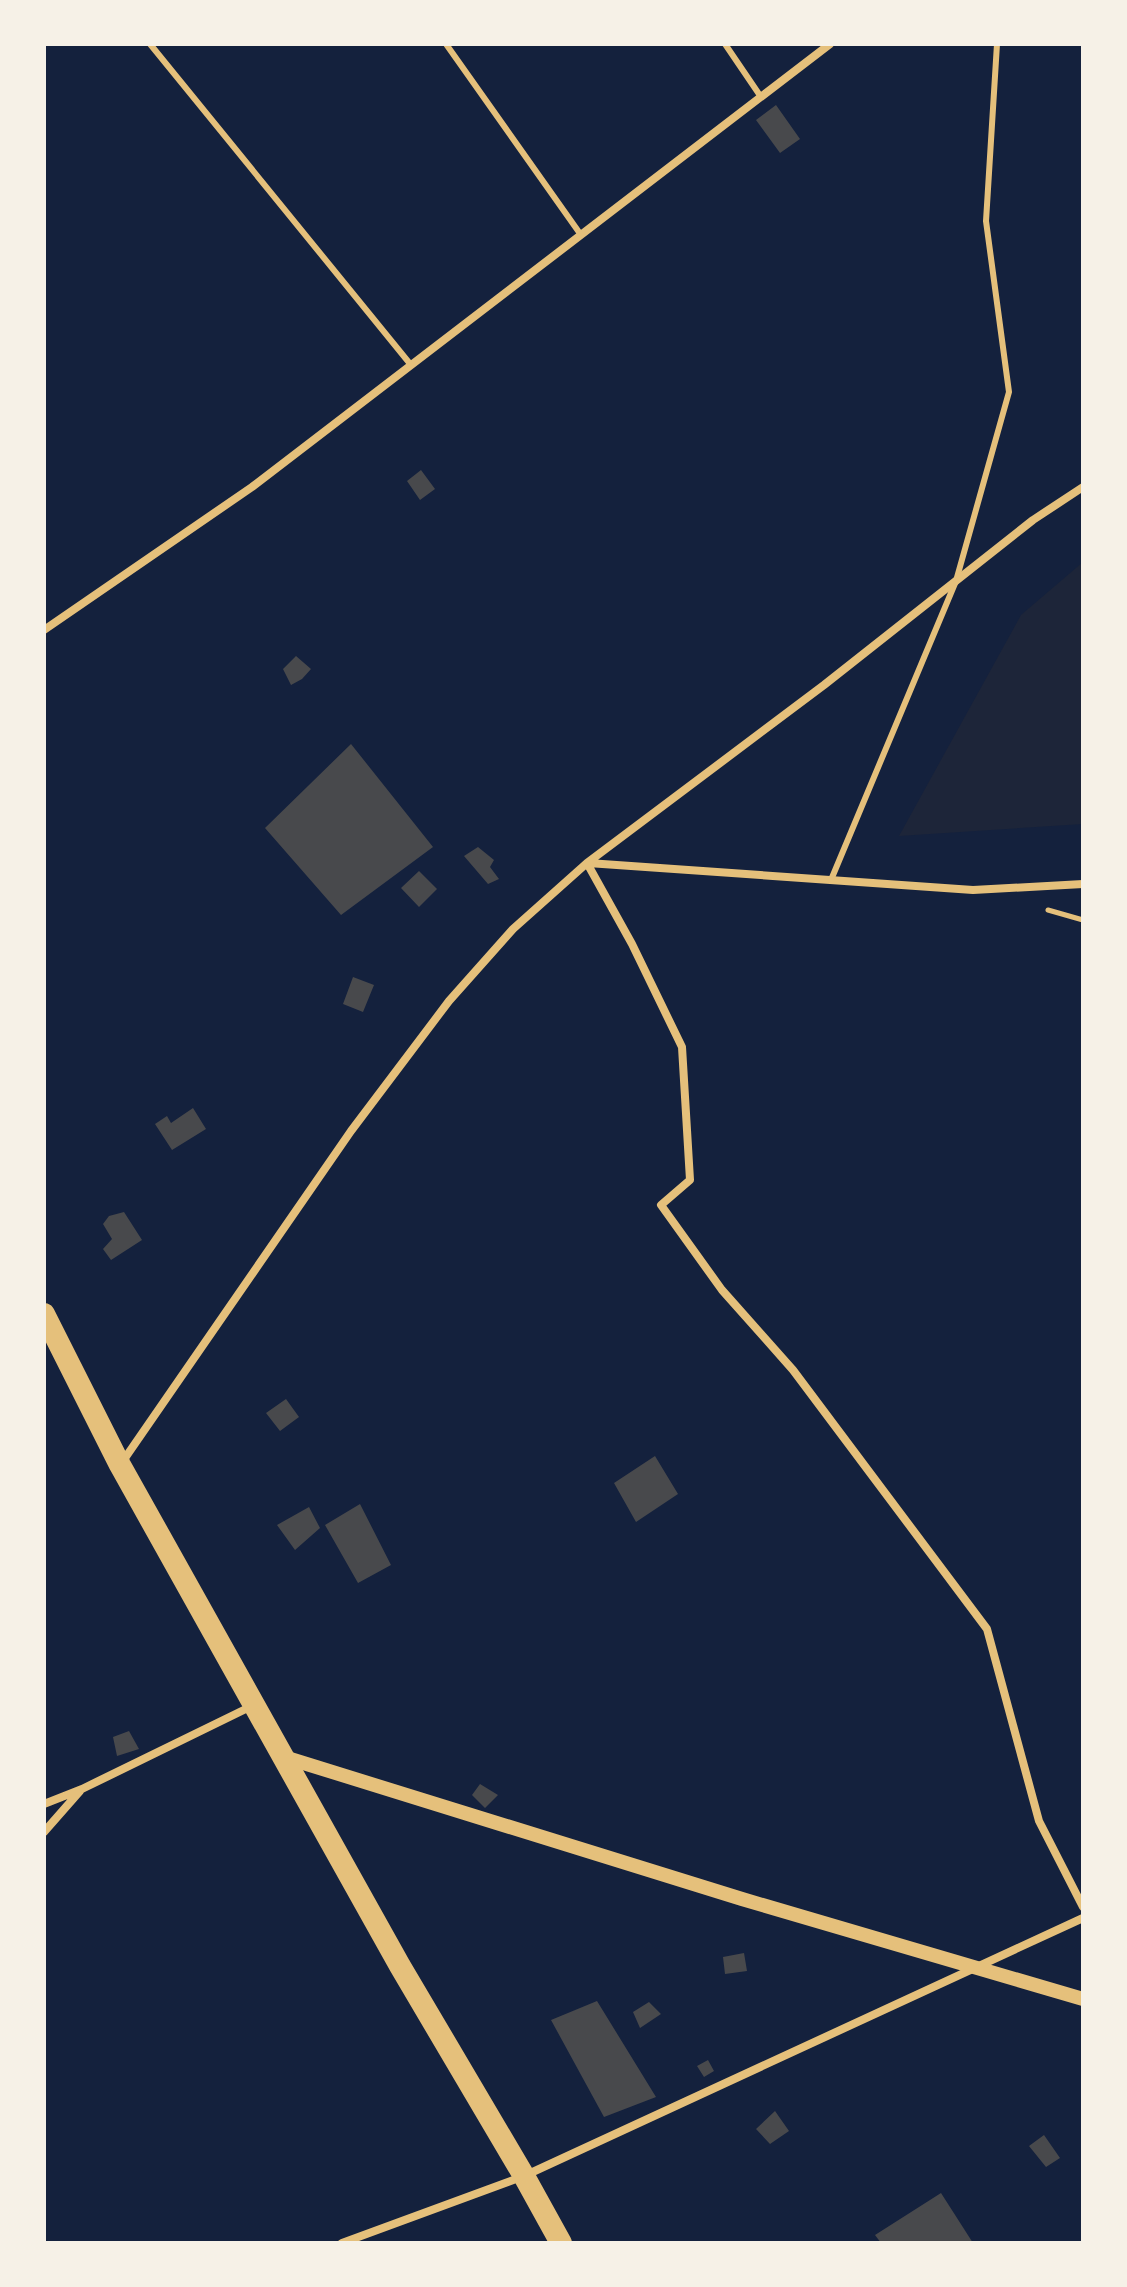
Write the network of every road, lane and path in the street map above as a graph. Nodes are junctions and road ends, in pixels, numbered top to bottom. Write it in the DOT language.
graph roads {
  1 [pos="150,44"];
  2 [pos="446,44"];
  3 [pos="725,44"];
  4 [pos="830,44"];
  5 [pos="997,44"];
  6 [pos="761,97"];
  7 [pos="581,235"];
  8 [pos="411,365"];
  9 [pos="1083,487"];
  10 [pos="956,581"];
  11 [pos="44,630"];
  12 [pos="587,863"];
  13 [pos="831,880"];
  14 [pos="1083,884"];
  15 [pos="44,1314"];
  16 [pos="120,1465"];
  17 [pos="255,1705"];
  18 [pos="284,1757"];
  19 [pos="82,1789"];
  20 [pos="44,1804"];
  21 [pos="44,1832"];
  22 [pos="1083,1907"];
  23 [pos="1083,1918"];
  24 [pos="978,1967"];
  25 [pos="1083,1999"];
  26 [pos="524,2176"];
  27 [pos="342,2243"];
  28 [pos="561,2243"];
  1 -- 8 [label="lane"];
  2 -- 7 [label="lane"];
  3 -- 6 [label="lane"];
  4 -- 6 [label="street"];
  5 -- 10 [label="lane"];
  6 -- 7 [label="street"];
  7 -- 8 [label="street"];
  8 -- 11 [label="street"];
  9 -- 10 [label="street"];
  10 -- 12 [label="street"];
  10 -- 13 [label="lane"];
  12 -- 13 [label="street"];
  12 -- 16 [label="street"];
  12 -- 22 [label="street"];
  13 -- 14 [label="street"];
  15 -- 16 [label="highway"];
  16 -- 17 [label="highway"];
  17 -- 18 [label="highway"];
  17 -- 19 [label="street"];
  18 -- 24 [label="street"];
  18 -- 26 [label="highway"];
  19 -- 20 [label="street"];
  19 -- 21 [label="street"];
  23 -- 24 [label="street"];
  24 -- 25 [label="street"];
  24 -- 26 [label="street"];
  26 -- 27 [label="street"];
  26 -- 28 [label="highway"];
}
